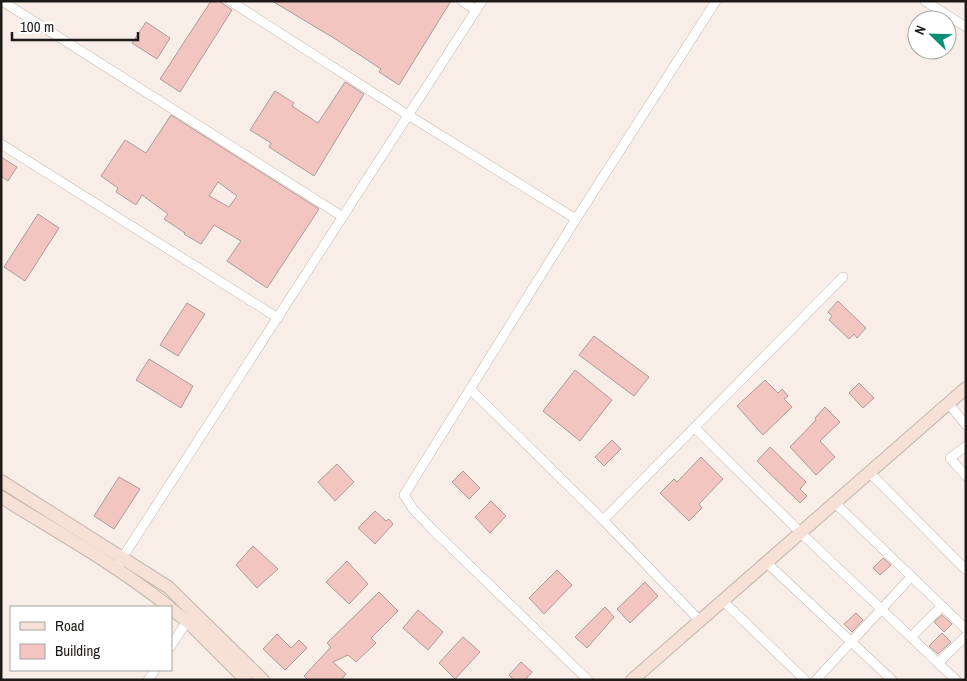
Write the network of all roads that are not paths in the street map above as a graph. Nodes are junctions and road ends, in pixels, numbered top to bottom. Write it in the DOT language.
graph roads {
  1 [pos="2,1"];
  2 [pos="230,1"];
  3 [pos="462,1"];
  4 [pos="482,1"];
  5 [pos="716,1"];
  6 [pos="925,1"];
  7 [pos="476,10"];
  8 [pos="966,27"];
  9 [pos="408,115"];
  10 [pos="1,144"];
  11 [pos="343,217"];
  12 [pos="576,219"];
  13 [pos="843,277"];
  14 [pos="278,318"];
  15 [pos="966,388"];
  16 [pos="470,390"];
  17 [pos="948,403"];
  18 [pos="966,425"];
  19 [pos="695,428"];
  20 [pos="966,446"];
  21 [pos="869,472"];
  22 [pos="966,476"];
  23 [pos="1,481"];
  24 [pos="1,497"];
  25 [pos="834,502"];
  26 [pos="603,520"];
  27 [pos="800,532"];
  28 [pos="123,558"];
  29 [pos="766,562"];
  30 [pos="115,569"];
  31 [pos="966,570"];
  32 [pos="912,576"];
  33 [pos="723,601"];
  34 [pos="167,606"];
  35 [pos="942,606"];
  36 [pos="882,609"];
  37 [pos="172,610"];
  38 [pos="700,621"];
  39 [pos="187,622"];
  40 [pos="966,629"];
  41 [pos="966,636"];
  42 [pos="911,637"];
  43 [pos="851,641"];
  44 [pos="172,644"];
  45 [pos="938,663"];
  46 [pos="246,680"];
  47 [pos="263,680"];
  48 [pos="588,680"];
  49 [pos="632,680"];
  50 [pos="805,680"];
  51 [pos="816,680"];
  52 [pos="892,680"];
  53 [pos="956,680"];
  1 -- 11 [label="street"];
  2 -- 9 [label="street"];
  3 -- 7 [label="street"];
  4 -- 7 [label="street"];
  5 -- 12 [label="street"];
  6 -- 8 [label="street"];
  7 -- 9 [label="street"];
  9 -- 11 [label="street"];
  9 -- 12 [label="street"];
  10 -- 14 [label="street"];
  11 -- 14 [label="street"];
  12 -- 16 [label="street"];
  13 -- 19 [label="street"];
  14 -- 28 [label="street"];
  15 -- 17 [label="street"];
  16 -- 26 [label="street"];
  16 -- 48 [label="street"];
  17 -- 18 [label="street"];
  17 -- 21 [label="street"];
  19 -- 26 [label="street"];
  19 -- 27 [label="street"];
  20 -- 22 [label="street"];
  21 -- 25 [label="street"];
  21 -- 31 [label="street"];
  23 -- 28 [label="street"];
  24 -- 30 [label="street"];
  25 -- 27 [label="street"];
  25 -- 32 [label="street"];
  26 -- 38 [label="street"];
  27 -- 29 [label="street"];
  27 -- 36 [label="street"];
  28 -- 30 [label="street"];
  28 -- 47 [label="street"];
  29 -- 33 [label="street"];
  29 -- 43 [label="street"];
  30 -- 34 [label="street"];
  32 -- 35 [label="street"];
  32 -- 36 [label="street"];
  33 -- 38 [label="street"];
  33 -- 50 [label="street"];
  35 -- 40 [label="street"];
  35 -- 42 [label="street"];
  36 -- 42 [label="street"];
  36 -- 43 [label="street"];
  37 -- 39 [label="street"];
  38 -- 49 [label="street"];
  39 -- 44 [label="street"];
  39 -- 46 [label="street"];
  41 -- 45 [label="street"];
  42 -- 45 [label="street"];
  43 -- 51 [label="street"];
  43 -- 52 [label="street"];
  45 -- 53 [label="street"];
}
